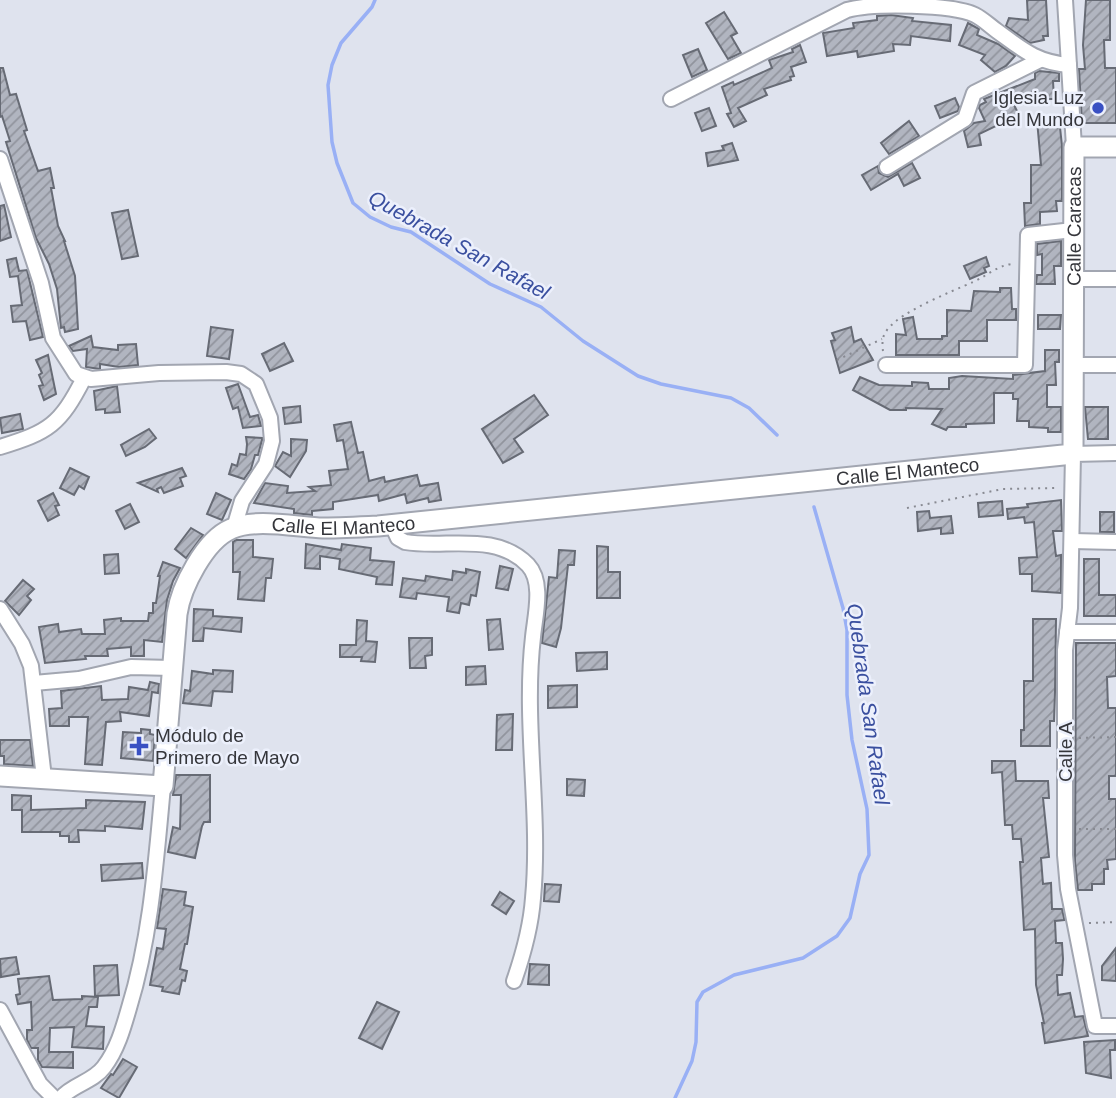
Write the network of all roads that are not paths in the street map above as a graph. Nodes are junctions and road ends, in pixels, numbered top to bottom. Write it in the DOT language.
graph roads {
  1 [pos="1065,0"];
  2 [pos="904,3"];
  3 [pos="1040,60"];
  4 [pos="1069,65"];
  5 [pos="671,99"];
  6 [pos="1074,147"];
  7 [pos="1116,147"];
  8 [pos="0,159"];
  9 [pos="887,167"];
  10 [pos="1073,230"];
  11 [pos="1073,279"];
  12 [pos="1116,279"];
  13 [pos="886,365"];
  14 [pos="1073,365"];
  15 [pos="1116,365"];
  16 [pos="84,378"];
  17 [pos="0,447"];
  18 [pos="1116,453"];
  19 [pos="1073,454"];
  20 [pos="392,525"];
  21 [pos="234,528"];
  22 [pos="1072,541"];
  23 [pos="1116,542"];
  24 [pos="0,609"];
  25 [pos="1067,632"];
  26 [pos="1116,632"];
  27 [pos="172,668"];
  28 [pos="34,683"];
  29 [pos="0,776"];
  30 [pos="44,778"];
  31 [pos="163,786"];
  32 [pos="514,981"];
  33 [pos="0,1010"];
  34 [pos="1116,1026"];
  35 [pos="54,1098"];
  36 [pos="61,1098"];
  1 -- 4 [label="street, Calle Caracas"];
  2 -- 3 [label="street"];
  2 -- 5 [label="street"];
  3 -- 4 [label="street"];
  3 -- 9 [label="street"];
  4 -- 6 [label="street, Calle Caracas"];
  6 -- 7 [label="street"];
  6 -- 10 [label="street, Calle Caracas"];
  8 -- 16 [label="street"];
  10 -- 11 [label="street, Calle Caracas"];
  10 -- 13 [label="street"];
  11 -- 12 [label="street"];
  11 -- 14 [label="street, Calle Caracas"];
  14 -- 15 [label="street"];
  14 -- 19 [label="street, Calle Caracas"];
  16 -- 17 [label="street"];
  16 -- 21 [label="street"];
  18 -- 19 [label="street"];
  19 -- 20 [label="street, Calle El Manteco"];
  19 -- 22 [label="street, Calle A"];
  20 -- 21 [label="street, Calle El Manteco"];
  20 -- 32 [label="street"];
  21 -- 27 [label="street"];
  22 -- 23 [label="street"];
  22 -- 25 [label="street, Calle A"];
  24 -- 28 [label="street"];
  25 -- 26 [label="street"];
  25 -- 34 [label="street, Calle A"];
  27 -- 28 [label="street"];
  27 -- 31 [label="street"];
  28 -- 30 [label="street"];
  29 -- 30 [label="street"];
  30 -- 31 [label="street"];
  31 -- 36 [label="street"];
  33 -- 35 [label="street"];
}
